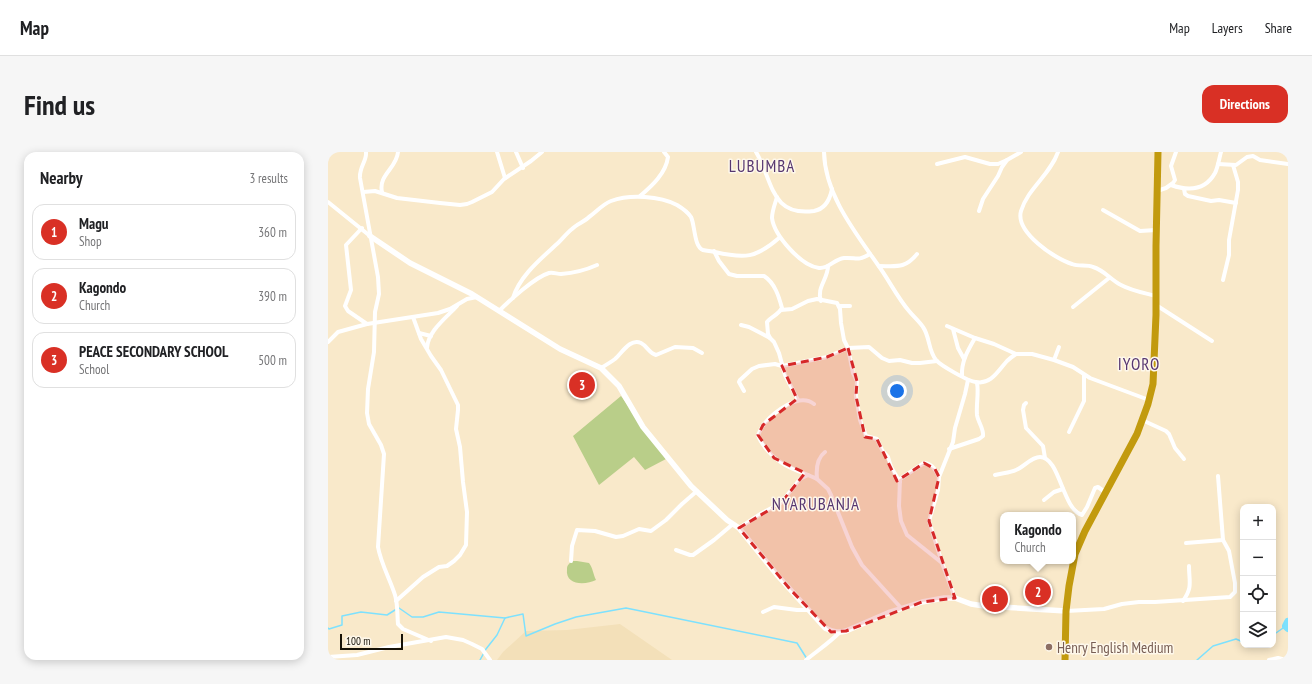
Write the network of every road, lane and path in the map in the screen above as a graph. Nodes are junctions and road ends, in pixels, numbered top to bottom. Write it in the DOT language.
graph roads {
  1 [pos="366,152"];
  2 [pos="398,152"];
  3 [pos="497,152"];
  4 [pos="516,152"];
  5 [pos="542,152"];
  6 [pos="664,152"];
  7 [pos="756,152"];
  8 [pos="824,152"];
  9 [pos="1021,152"];
  10 [pos="1058,152"];
  11 [pos="1158,152"];
  12 [pos="1176,152"];
  13 [pos="1221,152"];
  14 [pos="1007,160"];
  15 [pos="937,164"];
  16 [pos="1218,164"];
  17 [pos="1288,164"];
  18 [pos="1233,165"];
  19 [pos="522,168"];
  20 [pos="505,178"];
  21 [pos="1171,185"];
  22 [pos="832,189"];
  23 [pos="1184,189"];
  24 [pos="1157,191"];
  25 [pos="362,192"];
  26 [pos="382,192"];
  27 [pos="640,197"];
  28 [pos="777,197"];
  29 [pos="328,202"];
  30 [pos="1236,203"];
  31 [pos="1103,210"];
  32 [pos="979,211"];
  33 [pos="362,228"];
  34 [pos="1156,230"];
  35 [pos="370,236"];
  36 [pos="780,238"];
  37 [pos="714,251"];
  38 [pos="870,254"];
  39 [pos="916,254"];
  40 [pos="597,265"];
  41 [pos="828,266"];
  42 [pos="879,266"];
  43 [pos="1109,278"];
  44 [pos="1223,280"];
  45 [pos="1156,296"];
  46 [pos="477,297"];
  47 [pos="513,298"];
  48 [pos="821,301"];
  49 [pos="459,305"];
  50 [pos="1156,305"];
  51 [pos="839,306"];
  52 [pos="850,306"];
  53 [pos="1073,307"];
  54 [pos="781,310"];
  55 [pos="499,311"];
  56 [pos="413,317"];
  57 [pos="368,324"];
  58 [pos="374,324"];
  59 [pos="741,325"];
  60 [pos="947,326"];
  61 [pos="953,329"];
  62 [pos="419,333"];
  63 [pos="431,336"];
  64 [pos="770,338"];
  65 [pos="975,338"];
  66 [pos="1212,341"];
  67 [pos="328,342"];
  68 [pos="1059,347"];
  69 [pos="427,348"];
  70 [pos="848,348"];
  71 [pos="702,353"];
  72 [pos="1016,354"];
  73 [pos="964,359"];
  74 [pos="1054,360"];
  75 [pos="937,362"];
  76 [pos="782,366"];
  77 [pos="602,368"];
  78 [pos="1084,375"];
  79 [pos="962,376"];
  80 [pos="968,380"];
  81 [pos="977,383"];
  82 [pos="744,391"];
  83 [pos="798,400"];
  84 [pos="1149,400"];
  85 [pos="1026,403"];
  86 [pos="814,404"];
  87 [pos="1142,420"];
  88 [pos="1069,432"];
  89 [pos="949,449"];
  90 [pos="825,452"];
  91 [pos="1045,458"];
  92 [pos="1184,459"];
  93 [pos="808,475"];
  94 [pos="995,476"];
  95 [pos="1218,476"];
  96 [pos="939,477"];
  97 [pos="817,479"];
  98 [pos="900,482"];
  99 [pos="1063,489"];
  100 [pos="697,491"];
  101 [pos="1105,492"];
  102 [pos="1044,500"];
  103 [pos="733,524"];
  104 [pos="739,528"];
  105 [pos="1223,540"];
  106 [pos="1186,543"];
  107 [pos="676,550"];
  108 [pos="1076,552"];
  109 [pos="571,561"];
  110 [pos="942,563"];
  111 [pos="1073,564"];
  112 [pos="1189,566"];
  113 [pos="955,598"];
  114 [pos="396,601"];
  115 [pos="1183,601"];
  116 [pos="902,609"];
  117 [pos="809,610"];
  118 [pos="1066,610"];
  119 [pos="763,612"];
  120 [pos="839,633"];
  121 [pos="431,641"];
  122 [pos="328,657"];
  123 [pos="488,658"];
  124 [pos="806,660"];
  125 [pos="1065,660"];
  126 [pos="1269,660"];
  127 [pos="1286,660"];
  1 -- 25 [label="street"];
  2 -- 26 [label="street"];
  3 -- 20 [label="street"];
  4 -- 19 [label="street"];
  5 -- 19 [label="street"];
  6 -- 27 [label="street"];
  7 -- 28 [label="street"];
  8 -- 22 [label="street"];
  9 -- 14 [label="street"];
  10 -- 43 [label="street"];
  11 -- 24 [label="highway"];
  12 -- 21 [label="street"];
  13 -- 16 [label="street"];
  14 -- 15 [label="street"];
  14 -- 32 [label="street"];
  16 -- 18 [label="street"];
  16 -- 23 [label="street"];
  17 -- 18 [label="street"];
  18 -- 30 [label="street"];
  19 -- 20 [label="street"];
  20 -- 26 [label="street"];
  21 -- 23 [label="street"];
  21 -- 24 [label="street"];
  22 -- 28 [label="street"];
  22 -- 38 [label="street"];
  23 -- 30 [label="street"];
  24 -- 34 [label="highway"];
  25 -- 26 [label="street"];
  25 -- 35 [label="street"];
  27 -- 37 [label="street"];
  27 -- 47 [label="street"];
  28 -- 36 [label="street"];
  29 -- 33 [label="street"];
  30 -- 44 [label="street"];
  31 -- 34 [label="street"];
  33 -- 35 [label="street"];
  33 -- 57 [label="street"];
  34 -- 45 [label="highway"];
  35 -- 46 [label="street"];
  35 -- 58 [label="street"];
  36 -- 37 [label="street"];
  36 -- 41 [label="street"];
  37 -- 54 [label="street"];
  38 -- 41 [label="street"];
  38 -- 42 [label="street"];
  39 -- 42 [label="street"];
  40 -- 47 [label="street"];
  41 -- 48 [label="street"];
  42 -- 75 [label="street"];
  43 -- 45 [label="street"];
  43 -- 53 [label="street"];
  45 -- 50 [label="highway"];
  46 -- 49 [label="street"];
  46 -- 55 [label="street"];
  47 -- 55 [label="street"];
  48 -- 51 [label="street"];
  48 -- 54 [label="street"];
  49 -- 56 [label="street"];
  49 -- 63 [label="street"];
  50 -- 66 [label="street"];
  50 -- 84 [label="highway"];
  51 -- 52 [label="street"];
  51 -- 70 [label="street"];
  54 -- 64 [label="street"];
  55 -- 77 [label="street"];
  56 -- 58 [label="street"];
  56 -- 62 [label="street"];
  57 -- 58 [label="street"];
  57 -- 67 [label="street"];
  58 -- 114 [label="street"];
  59 -- 64 [label="street"];
  60 -- 61 [label="street"];
  61 -- 65 [label="street"];
  61 -- 73 [label="street"];
  62 -- 63 [label="street"];
  62 -- 69 [label="street"];
  63 -- 69 [label="street"];
  64 -- 76 [label="street"];
  65 -- 72 [label="street"];
  65 -- 73 [label="street"];
  68 -- 74 [label="street"];
  69 -- 114 [label="street"];
  70 -- 75 [label="street"];
  70 -- 76 [label="street"];
  70 -- 98 [label="street"];
  71 -- 77 [label="street"];
  72 -- 74 [label="street"];
  72 -- 81 [label="street"];
  73 -- 79 [label="street"];
  74 -- 78 [label="street"];
  75 -- 79 [label="street"];
  76 -- 82 [label="street"];
  76 -- 83 [label="street"];
  77 -- 100 [label="street"];
  78 -- 84 [label="street"];
  78 -- 88 [label="street"];
  79 -- 80 [label="street"];
  80 -- 81 [label="street"];
  80 -- 89 [label="street"];
  81 -- 89 [label="street"];
  83 -- 86 [label="street"];
  83 -- 93 [label="street"];
  84 -- 87 [label="highway"];
  85 -- 91 [label="street"];
  87 -- 92 [label="street"];
  87 -- 101 [label="highway"];
  89 -- 96 [label="street"];
  90 -- 97 [label="street"];
  91 -- 94 [label="street"];
  91 -- 99 [label="street"];
  93 -- 97 [label="street"];
  93 -- 104 [label="street"];
  95 -- 105 [label="street"];
  96 -- 98 [label="street"];
  96 -- 110 [label="street"];
  97 -- 116 [label="street"];
  98 -- 110 [label="street"];
  99 -- 101 [label="street"];
  99 -- 102 [label="street"];
  100 -- 103 [label="street"];
  100 -- 109 [label="street"];
  101 -- 108 [label="highway"];
  103 -- 104 [label="street"];
  103 -- 107 [label="street"];
  104 -- 117 [label="street"];
  105 -- 106 [label="street"];
  105 -- 115 [label="street"];
  110 -- 113 [label="street"];
  111 -- 118 [label="highway"];
  112 -- 115 [label="street"];
  113 -- 116 [label="street"];
  113 -- 118 [label="street"];
  114 -- 121 [label="street"];
  115 -- 118 [label="street"];
  116 -- 120 [label="street"];
  117 -- 119 [label="street"];
  117 -- 120 [label="street"];
  118 -- 125 [label="highway"];
  120 -- 124 [label="street"];
  121 -- 122 [label="street"];
  121 -- 123 [label="street"];
  126 -- 127 [label="street"];
}
